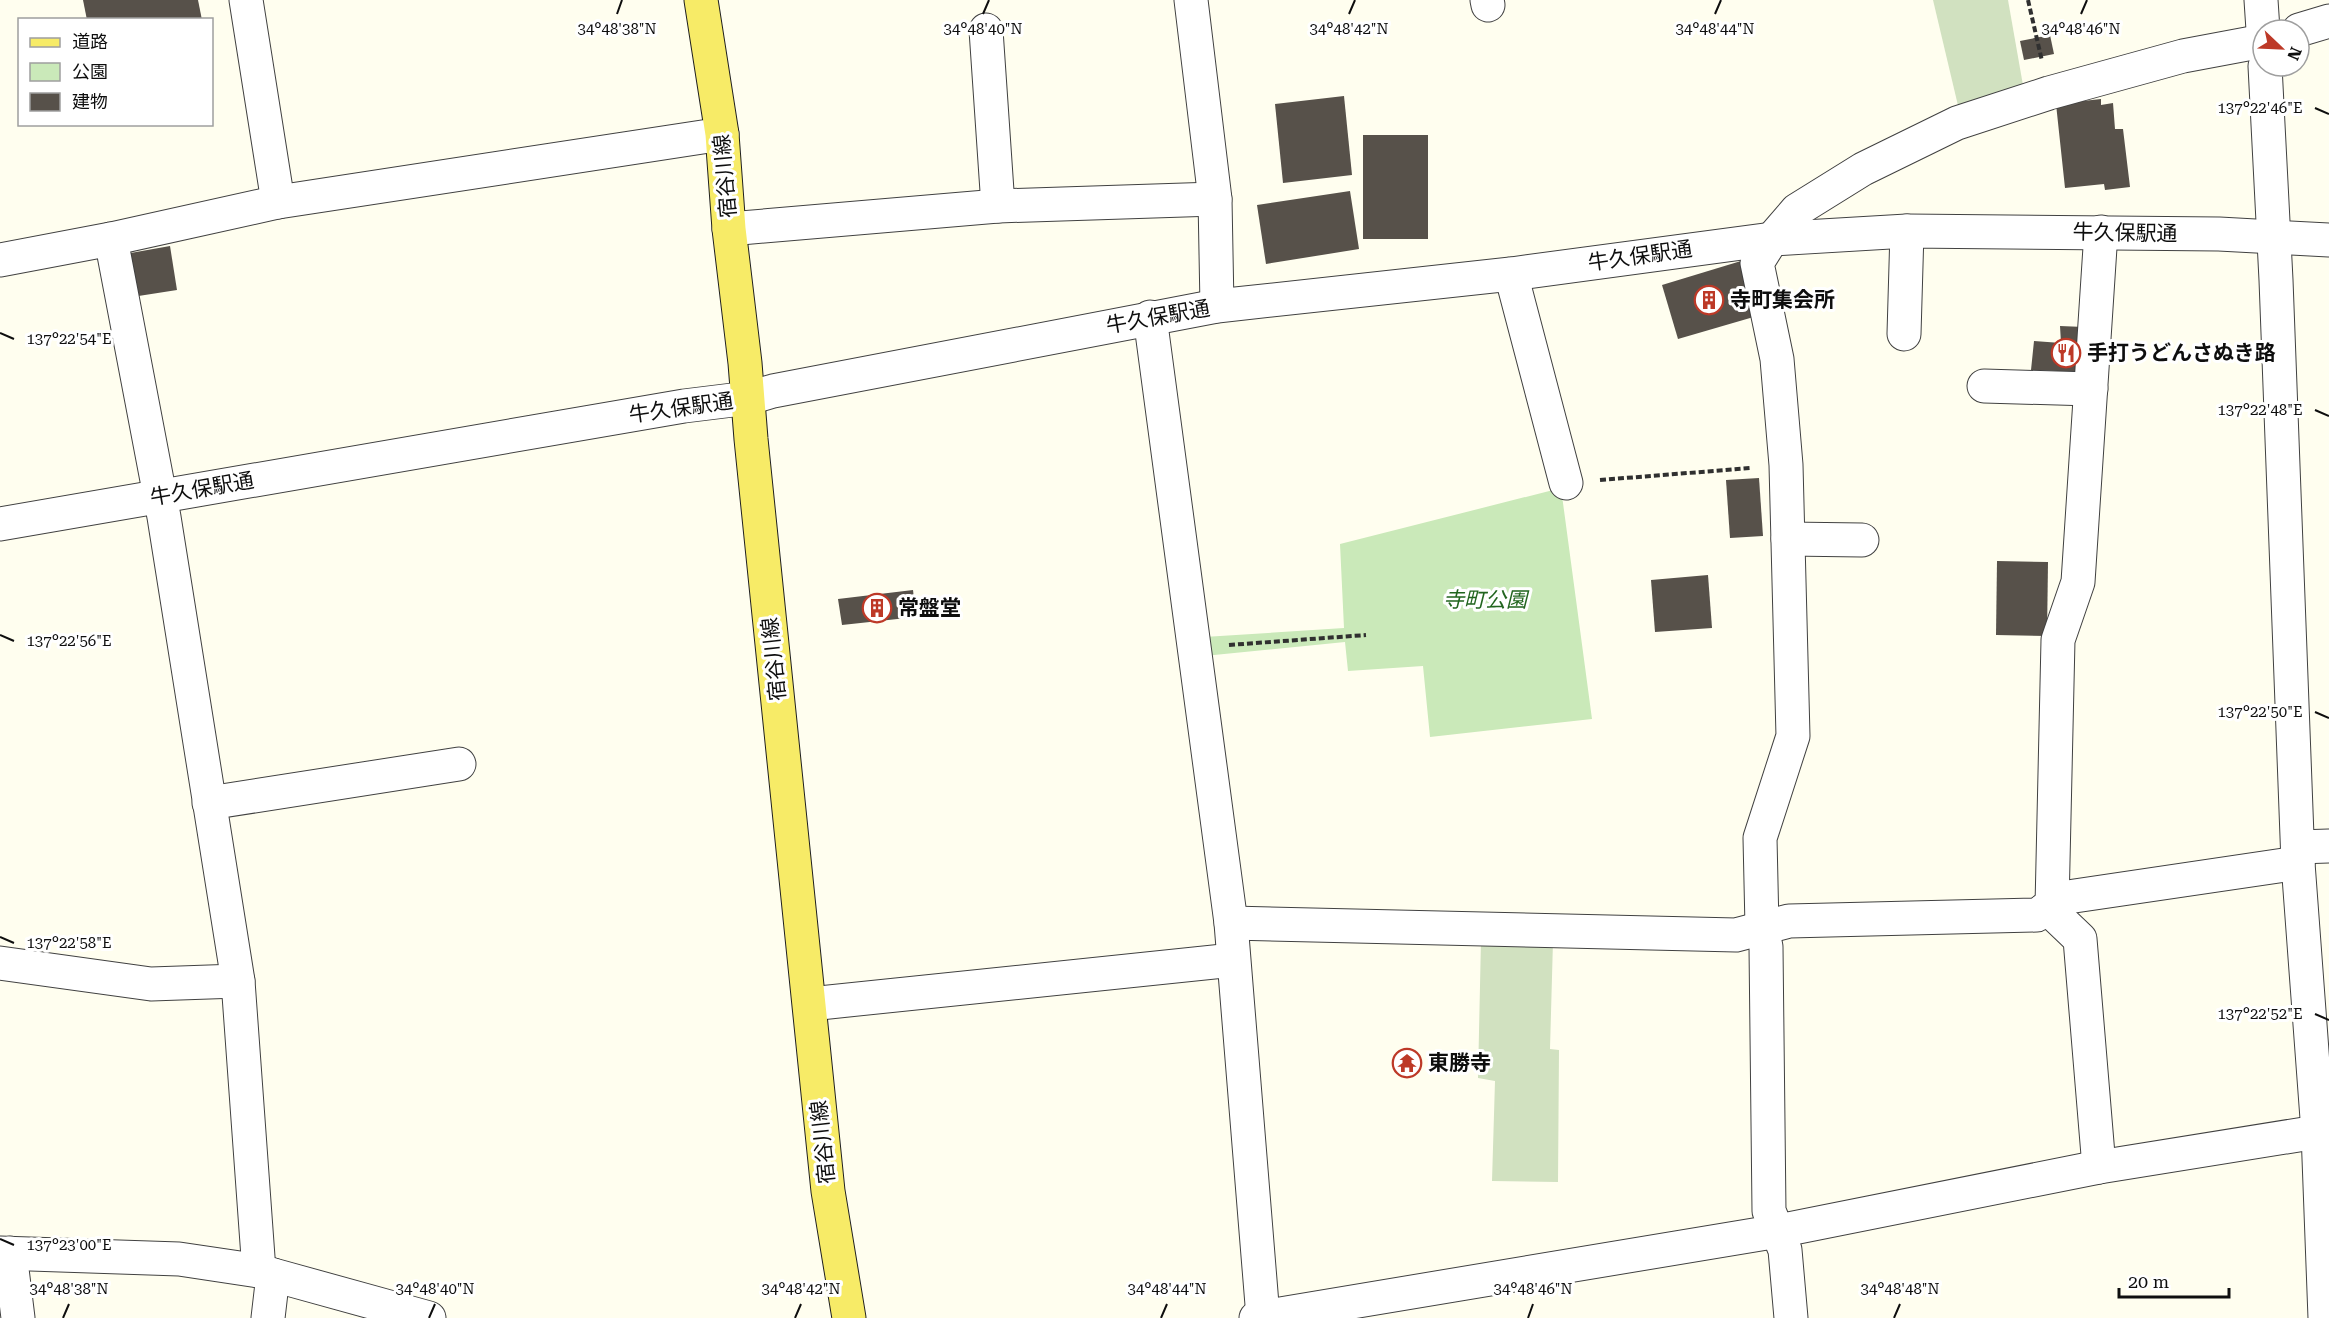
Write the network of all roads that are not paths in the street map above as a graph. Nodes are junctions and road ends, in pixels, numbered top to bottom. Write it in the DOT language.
graph roads {
  1 [pos="246,0"];
  2 [pos="701,0"];
  3 [pos="1191,0"];
  4 [pos="2261,0"];
  5 [pos="2262,18"];
  6 [pos="2329,21"];
  7 [pos="2311,26"];
  8 [pos="986,30"];
  9 [pos="2251,43"];
  10 [pos="2266,78"];
  11 [pos="722,134"];
  12 [pos="1215,199"];
  13 [pos="278,202"];
  14 [pos="998,206"];
  15 [pos="729,229"];
  16 [pos="1907,231"];
  17 [pos="2101,232"];
  18 [pos="2273,236"];
  19 [pos="1772,238"];
  20 [pos="111,239"];
  21 [pos="2329,240"];
  22 [pos="0,260"];
  23 [pos="1511,274"];
  24 [pos="1217,306"];
  25 [pos="1150,318"];
  26 [pos="1904,334"];
  27 [pos="1984,386"];
  28 [pos="2091,389"];
  29 [pos="749,398"];
  30 [pos="1566,483"];
  31 [pos="159,497"];
  32 [pos="0,524"];
  33 [pos="1788,539"];
  34 [pos="1862,540"];
  35 [pos="459,764"];
  36 [pos="209,803"];
  37 [pos="2308,852"];
  38 [pos="2052,906"];
  39 [pos="1231,923"];
  40 [pos="1762,927"];
  41 [pos="1233,960"];
  42 [pos="0,963"];
  43 [pos="238,981"];
  44 [pos="810,1004"];
  45 [pos="2324,1131"];
  46 [pos="2099,1167"];
  47 [pos="1778,1231"];
  48 [pos="5,1253"];
  49 [pos="266,1273"];
  50 [pos="1269,1317"];
  51 [pos="18,1318"];
  52 [pos="268,1318"];
  53 [pos="429,1318"];
  54 [pos="849,1318"];
  55 [pos="1791,1318"];
  56 [pos="2325,1318"];
  1 -- 13 [label="street"];
  2 -- 11 [label="main road, 宿谷川線"];
  3 -- 12 [label="street"];
  4 -- 5 [label="street"];
  6 -- 7 [label="street"];
  8 -- 14 [label="street"];
  9 -- 19 [label="street"];
  10 -- 18 [label="street"];
  11 -- 13 [label="street"];
  11 -- 15 [label="main road, 宿谷川線"];
  12 -- 14 [label="street"];
  12 -- 24 [label="street"];
  13 -- 20 [label="street"];
  14 -- 15 [label="street"];
  15 -- 29 [label="main road, 宿谷川線"];
  16 -- 17 [label="street, 牛久保駅通"];
  16 -- 19 [label="street, 牛久保駅通"];
  16 -- 26 [label="street"];
  17 -- 18 [label="street, 牛久保駅通"];
  17 -- 28 [label="street"];
  18 -- 21 [label="street, 牛久保駅通"];
  18 -- 37 [label="street"];
  19 -- 23 [label="street, 牛久保駅通"];
  19 -- 33 [label="street"];
  20 -- 22 [label="street"];
  20 -- 31 [label="street"];
  23 -- 24 [label="street, 牛久保駅通"];
  23 -- 30 [label="street"];
  24 -- 25 [label="street, 牛久保駅通"];
  25 -- 29 [label="street, 牛久保駅通"];
  25 -- 39 [label="street"];
  27 -- 28 [label="street"];
  28 -- 38 [label="street"];
  29 -- 31 [label="street, 牛久保駅通"];
  29 -- 44 [label="main road, 宿谷川線"];
  31 -- 32 [label="street, 牛久保駅通"];
  31 -- 36 [label="street"];
  33 -- 34 [label="street"];
  33 -- 40 [label="street"];
  35 -- 36 [label="street"];
  36 -- 43 [label="street"];
  37 -- 38 [label="street"];
  37 -- 45 [label="street"];
  38 -- 40 [label="street"];
  38 -- 46 [label="street"];
  39 -- 40 [label="street"];
  39 -- 41 [label="street"];
  40 -- 47 [label="street"];
  41 -- 44 [label="street"];
  41 -- 50 [label="street"];
  42 -- 43 [label="street"];
  43 -- 49 [label="street"];
  44 -- 54 [label="main road, 宿谷川線"];
  45 -- 46 [label="street"];
  45 -- 56 [label="street"];
  46 -- 47 [label="street"];
  47 -- 50 [label="street"];
  47 -- 55 [label="street"];
  48 -- 49 [label="street"];
  48 -- 51 [label="street"];
  49 -- 52 [label="street"];
  49 -- 53 [label="street"];
}
